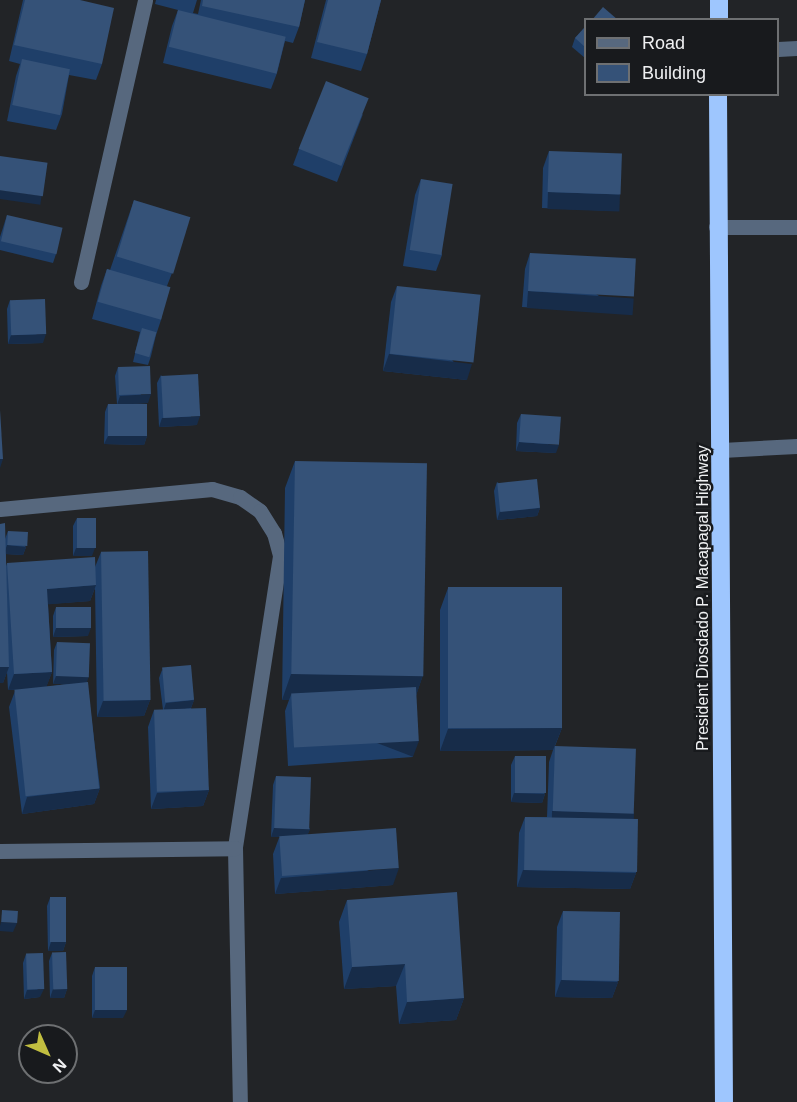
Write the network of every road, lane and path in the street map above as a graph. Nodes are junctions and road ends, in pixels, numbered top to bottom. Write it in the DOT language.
graph roads {
  1 [pos="145,0"];
  2 [pos="719,0"];
  3 [pos="718,18"];
  4 [pos="797,48"];
  5 [pos="779,49"];
  6 [pos="718,96"];
  7 [pos="716,227"];
  8 [pos="797,227"];
  9 [pos="81,282"];
  10 [pos="797,446"];
  11 [pos="722,450"];
  12 [pos="0,509"];
  13 [pos="235,848"];
  14 [pos="0,851"];
  15 [pos="240,1102"];
  16 [pos="724,1102"];
  1 -- 9 [label="street"];
  2 -- 3 [label="highway"];
  4 -- 5 [label="street"];
  6 -- 7 [label="highway, President Diosdado P. Macapagal Highway"];
  7 -- 8 [label="street"];
  7 -- 11 [label="highway, President Diosdado P. Macapagal Highway"];
  10 -- 11 [label="street"];
  11 -- 16 [label="highway, President Diosdado P. Macapagal Highway"];
  12 -- 13 [label="street"];
  13 -- 14 [label="street"];
  13 -- 15 [label="street"];
}
